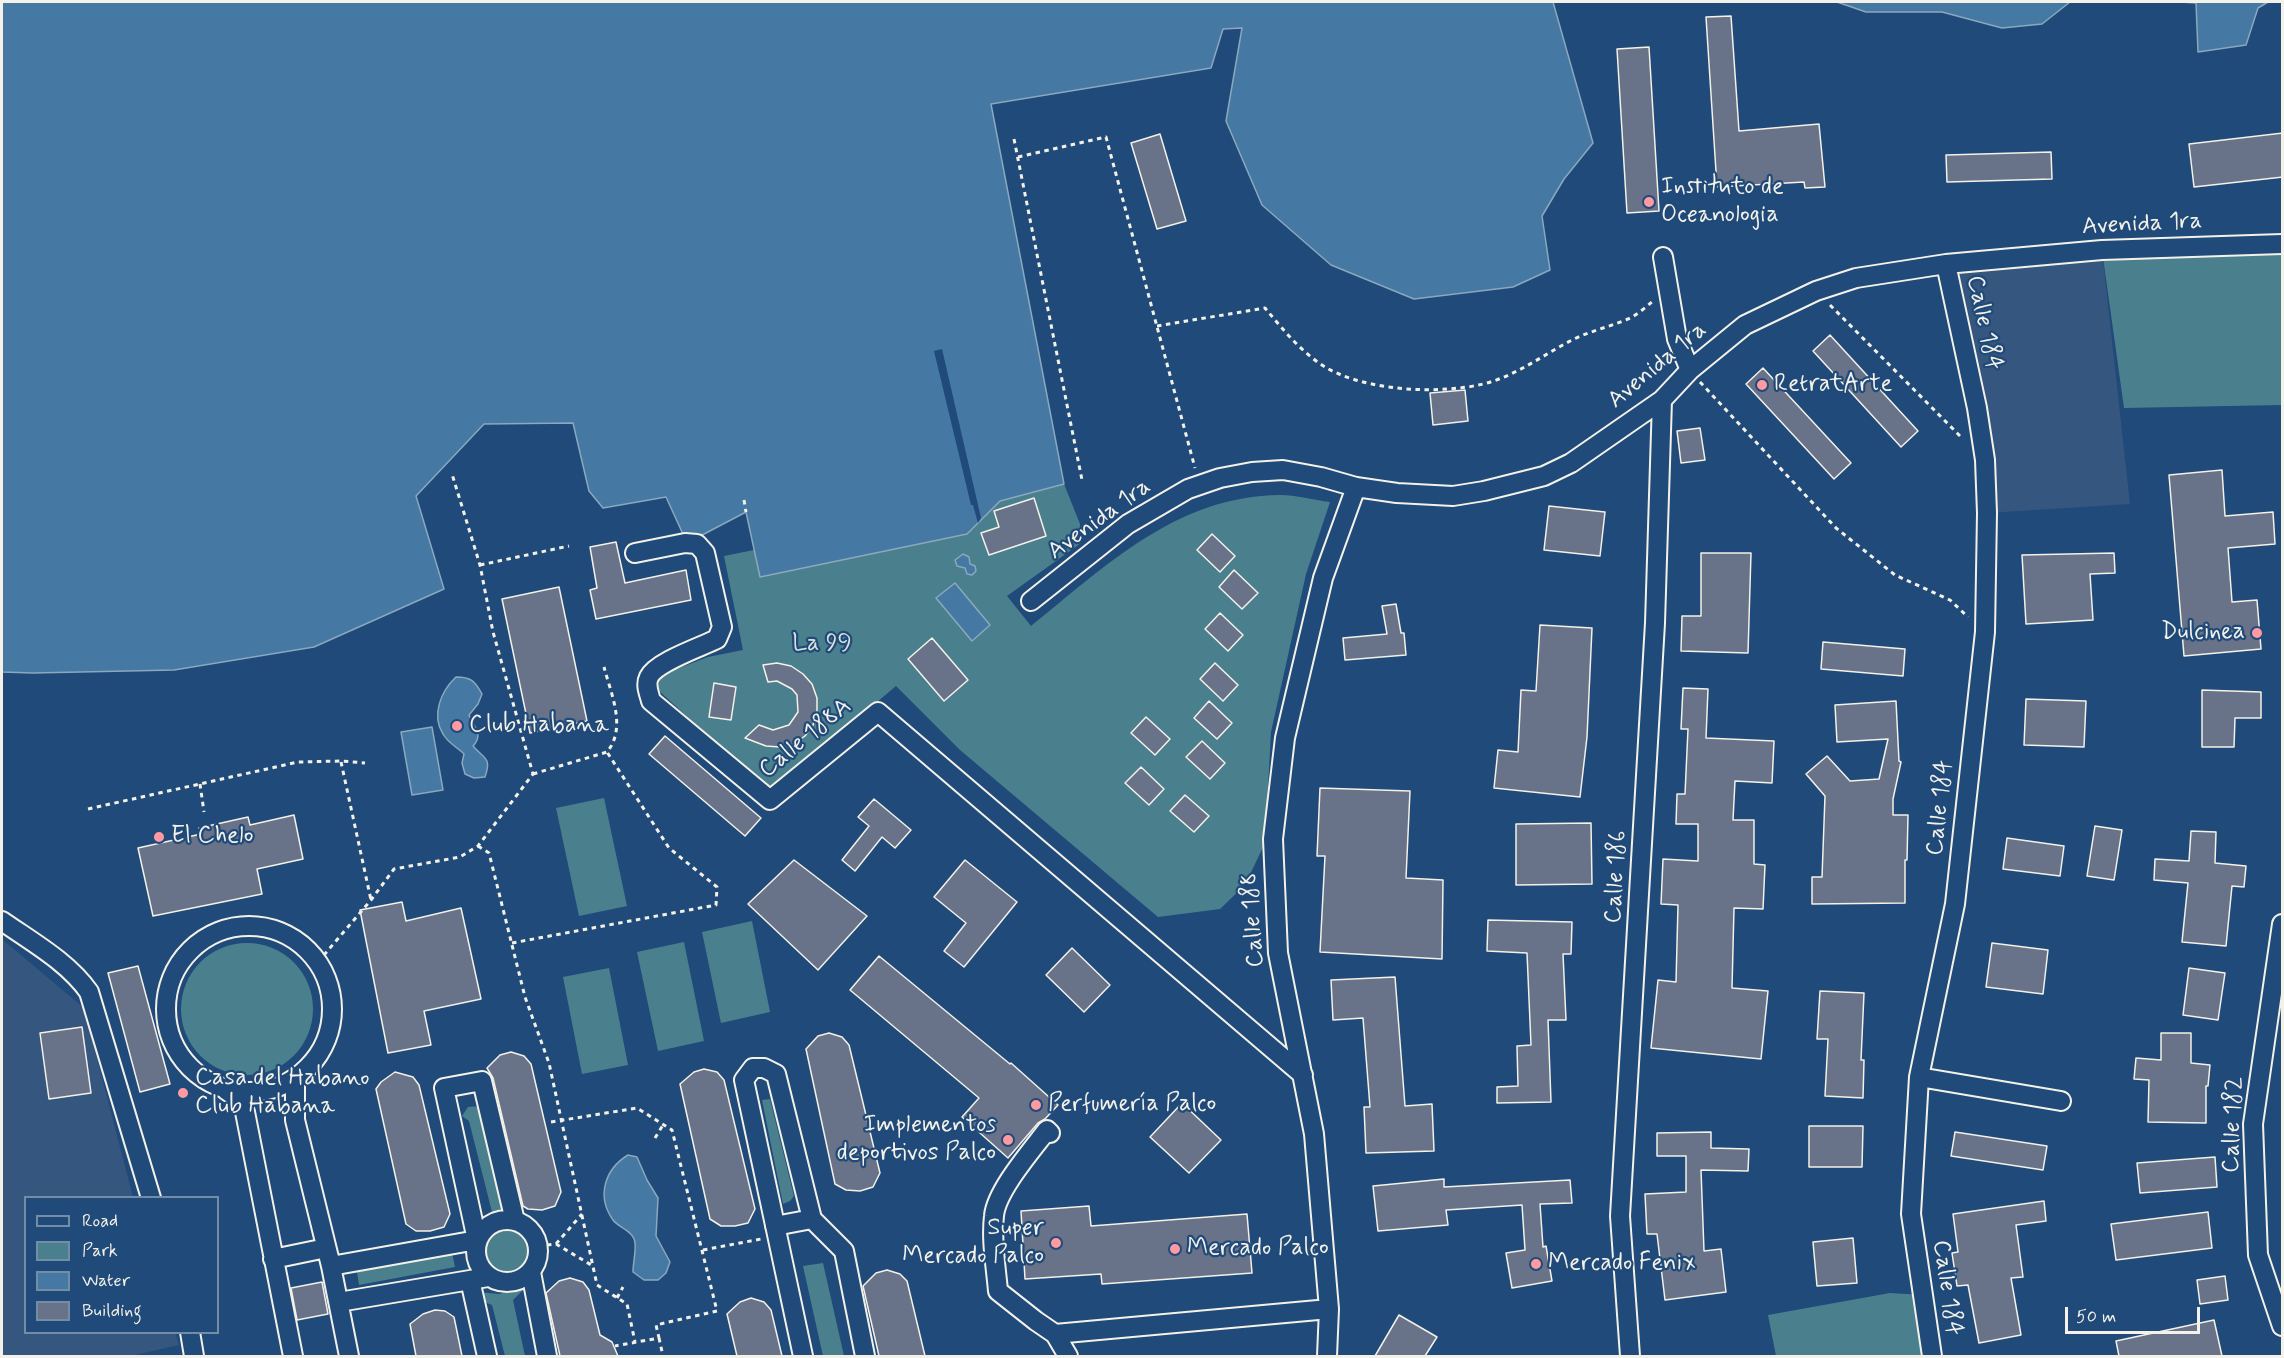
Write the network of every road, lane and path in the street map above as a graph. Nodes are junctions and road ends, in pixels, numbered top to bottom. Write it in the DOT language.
graph roads {
  1 [pos="1014,139"];
  2 [pos="1018,157"];
  3 [pos="2282,249"];
  4 [pos="1663,258"];
  5 [pos="1946,264"];
  6 [pos="1668,289"];
  7 [pos="1816,291"];
  8 [pos="1156,326"];
  9 [pos="1689,370"];
  10 [pos="1662,400"];
  11 [pos="1985,460"];
  12 [pos="452,474"];
  13 [pos="1082,480"];
  14 [pos="1199,485"];
  15 [pos="1356,487"];
  16 [pos="744,500"];
  17 [pos="746,512"];
  18 [pos="569,546"];
  19 [pos="634,554"];
  20 [pos="480,565"];
  21 [pos="1031,601"];
  22 [pos="1985,632"];
  23 [pos="604,667"];
  24 [pos="607,752"];
  25 [pos="340,760"];
  26 [pos="365,763"];
  27 [pos="533,774"];
  28 [pos="200,783"];
  29 [pos="88,809"];
  30 [pos="204,812"];
  31 [pos="478,846"];
  32 [pos="371,900"];
  33 [pos="2,921"];
  34 [pos="2283,924"];
  35 [pos="512,943"];
  36 [pos="318,962"];
  37 [pos="1303,1075"];
  38 [pos="1919,1077"];
  39 [pos="295,1079"];
  40 [pos="224,1089"];
  41 [pos="2061,1101"];
  42 [pos="560,1121"];
  43 [pos="551,1122"];
  44 [pos="663,1125"];
  45 [pos="1050,1133"];
  46 [pos="655,1138"];
  47 [pos="151,1196"];
  48 [pos="582,1214"];
  49 [pos="812,1219"];
  50 [pos="515,1221"];
  51 [pos="777,1231"];
  52 [pos="477,1240"];
  53 [pos="547,1246"];
  54 [pos="326,1248"];
  55 [pos="703,1250"];
  56 [pos="273,1259"];
  57 [pos="331,1266"];
  58 [pos="593,1266"];
  59 [pos="531,1272"];
  60 [pos="479,1278"];
  61 [pos="623,1287"];
  62 [pos="617,1298"];
  63 [pos="339,1302"];
  64 [pos="1329,1309"];
  65 [pos="2283,1326"];
  66 [pos="190,1334"];
  67 [pos="1055,1334"];
  68 [pos="659,1338"];
  69 [pos="635,1342"];
  70 [pos="615,1346"];
  71 [pos="194,1356"];
  72 [pos="293,1356"];
  73 [pos="349,1356"];
  74 [pos="487,1356"];
  75 [pos="547,1356"];
  76 [pos="663,1356"];
  77 [pos="803,1356"];
  78 [pos="865,1356"];
  79 [pos="1068,1356"];
  80 [pos="1327,1356"];
  81 [pos="1630,1356"];
  82 [pos="1932,1356"];
  1 -- 2 [label="path"];
  2 -- 8 [label="path"];
  2 -- 13 [label="path"];
  3 -- 5 [label="street, Avenida 1ra"];
  4 -- 6 [label="street"];
  5 -- 7 [label="street, Avenida 1ra"];
  5 -- 11 [label="street, Calle 184"];
  6 -- 8 [label="path"];
  6 -- 9 [label="street"];
  7 -- 9 [label="street, Avenida 1ra"];
  7 -- 11 [label="path"];
  8 -- 14 [label="path"];
  9 -- 10 [label="street, Avenida 1ra"];
  9 -- 22 [label="path"];
  10 -- 15 [label="street, Avenida 1ra"];
  10 -- 81 [label="street, Calle 186"];
  11 -- 22 [label="street, Calle 184"];
  12 -- 20 [label="path"];
  14 -- 15 [label="street, Avenida 1ra"];
  14 -- 21 [label="street, Avenida 1ra"];
  15 -- 37 [label="street, Calle 188"];
  16 -- 17 [label="path"];
  18 -- 20 [label="path"];
  19 -- 37 [label="street, Calle 188A"];
  20 -- 27 [label="path"];
  22 -- 38 [label="street, Calle 184"];
  23 -- 24 [label="path"];
  24 -- 27 [label="path"];
  24 -- 35 [label="path"];
  25 -- 26 [label="path"];
  25 -- 28 [label="path"];
  25 -- 32 [label="path"];
  27 -- 31 [label="path"];
  28 -- 29 [label="path"];
  28 -- 30 [label="path"];
  31 -- 32 [label="path"];
  31 -- 35 [label="path"];
  32 -- 36 [label="path"];
  33 -- 47 [label="street"];
  34 -- 65 [label="street, Calle 182"];
  35 -- 42 [label="path"];
  36 -- 39 [label="street"];
  36 -- 40 [label="street"];
  37 -- 64 [label="street, Calle 188"];
  38 -- 41 [label="street"];
  38 -- 82 [label="street, Calle 184"];
  39 -- 40 [label="street"];
  39 -- 54 [label="street"];
  40 -- 56 [label="street"];
  42 -- 43 [label="path"];
  42 -- 44 [label="path"];
  42 -- 48 [label="path"];
  44 -- 46 [label="path"];
  44 -- 55 [label="path"];
  45 -- 67 [label="street"];
  48 -- 53 [label="path"];
  48 -- 58 [label="path"];
  49 -- 51 [label="street"];
  49 -- 51 [label="street"];
  49 -- 78 [label="street"];
  50 -- 52 [label="street"];
  50 -- 52 [label="street"];
  50 -- 53 [label="street"];
  51 -- 55 [label="path"];
  51 -- 77 [label="street"];
  52 -- 57 [label="street"];
  52 -- 60 [label="street"];
  53 -- 58 [label="path"];
  53 -- 59 [label="street"];
  54 -- 56 [label="street"];
  54 -- 57 [label="street"];
  55 -- 68 [label="path"];
  56 -- 72 [label="street"];
  57 -- 63 [label="street"];
  58 -- 62 [label="path"];
  59 -- 60 [label="street"];
  59 -- 75 [label="street"];
  60 -- 63 [label="street"];
  60 -- 74 [label="street"];
  61 -- 62 [label="path"];
  62 -- 69 [label="path"];
  63 -- 73 [label="street"];
  64 -- 67 [label="street"];
  64 -- 80 [label="street, Calle 188"];
  66 -- 71 [label="street"];
  67 -- 79 [label="street"];
  68 -- 69 [label="path"];
  68 -- 76 [label="path"];
  69 -- 70 [label="path"];
}
